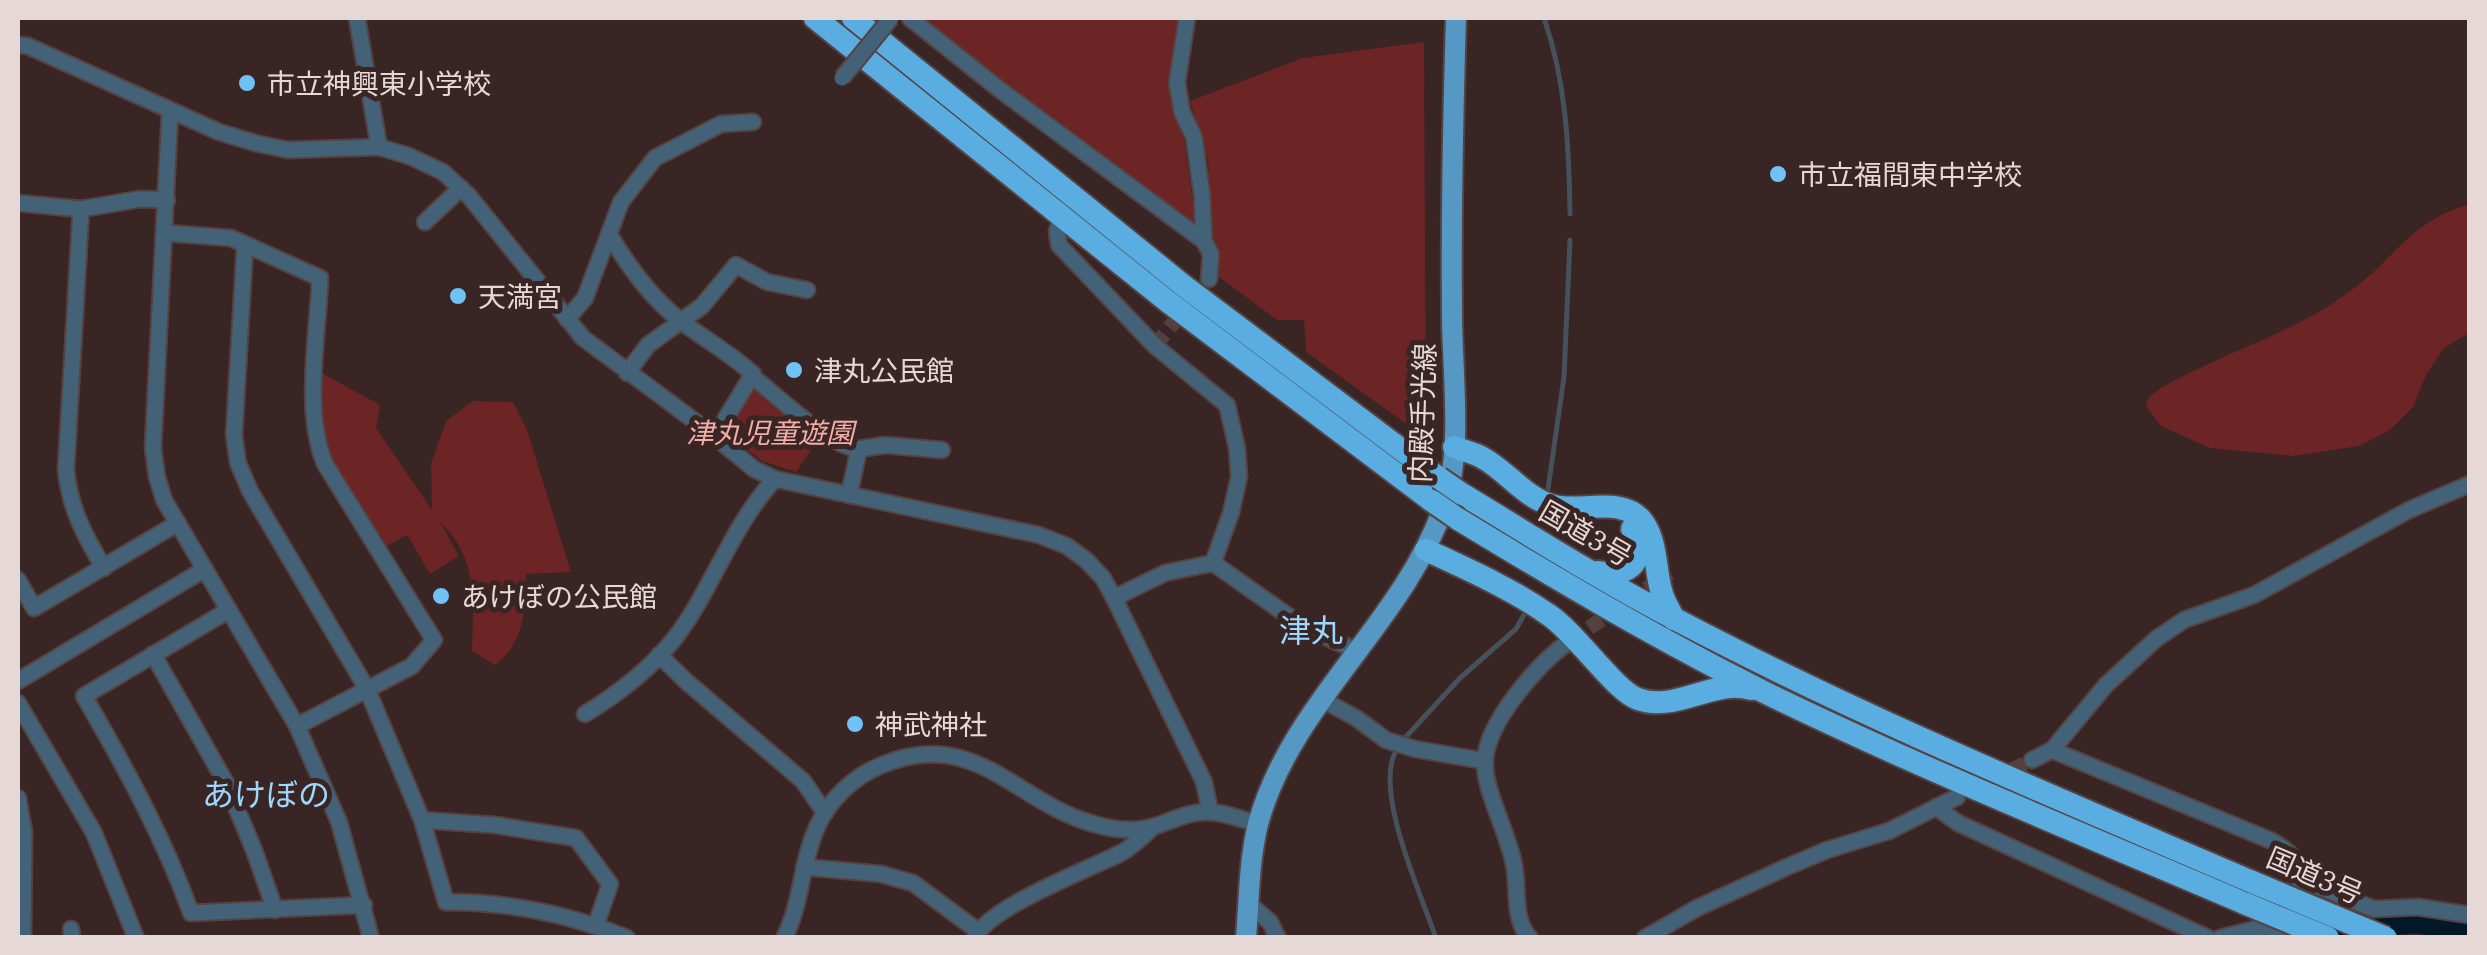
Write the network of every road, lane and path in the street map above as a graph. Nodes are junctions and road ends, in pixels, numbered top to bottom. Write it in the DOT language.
graph roads {
  1 [pos="358,18"];
  2 [pos="815,18"];
  3 [pos="853,18"];
  4 [pos="891,18"];
  5 [pos="910,18"];
  6 [pos="1187,18"];
  7 [pos="1456,18"];
  8 [pos="18,45"];
  9 [pos="842,78"];
  10 [pos="170,110"];
  11 [pos="753,122"];
  12 [pos="379,147"];
  13 [pos="461,188"];
  14 [pos="167,200"];
  15 [pos="18,203"];
  16 [pos="81,209"];
  17 [pos="1062,216"];
  18 [pos="426,222"];
  19 [pos="166,234"];
  20 [pos="610,236"];
  21 [pos="1204,241"];
  22 [pos="245,245"];
  23 [pos="1209,279"];
  24 [pos="807,290"];
  25 [pos="567,319"];
  26 [pos="680,320"];
  27 [pos="627,373"];
  28 [pos="754,378"];
  29 [pos="714,436"];
  30 [pos="1454,447"];
  31 [pos="858,449"];
  32 [pos="942,450"];
  33 [pos="776,479"];
  34 [pos="2470,484"];
  35 [pos="849,495"];
  36 [pos="1584,510"];
  37 [pos="178,523"];
  38 [pos="1426,550"];
  39 [pos="1214,564"];
  40 [pos="104,568"];
  41 [pos="205,569"];
  42 [pos="1588,570"];
  43 [pos="18,580"];
  44 [pos="1114,598"];
  45 [pos="229,610"];
  46 [pos="1674,618"];
  47 [pos="1566,643"];
  48 [pos="1671,643"];
  49 [pos="1358,651"];
  50 [pos="153,654"];
  51 [pos="660,655"];
  52 [pos="18,681"];
  53 [pos="366,689"];
  54 [pos="1768,694"];
  55 [pos="1324,700"];
  56 [pos="1667,700"];
  57 [pos="18,703"];
  58 [pos="586,714"];
  59 [pos="297,726"];
  60 [pos="2052,750"];
  61 [pos="2032,760"];
  62 [pos="1484,761"];
  63 [pos="1957,797"];
  64 [pos="18,798"];
  65 [pos="1936,808"];
  66 [pos="1210,812"];
  67 [pos="825,813"];
  68 [pos="422,820"];
  69 [pos="1258,824"];
  70 [pos="1154,827"];
  71 [pos="804,866"];
  72 [pos="2300,879"];
  73 [pos="2247,892"];
  74 [pos="1248,903"];
  75 [pos="364,904"];
  76 [pos="275,910"];
  77 [pos="2470,915"];
  78 [pos="596,925"];
  79 [pos="2267,926"];
  80 [pos="976,934"];
  81 [pos="788,935"];
  82 [pos="23,938"];
  83 [pos="136,938"];
  84 [pos="371,938"];
  85 [pos="627,938"];
  86 [pos="1246,938"];
  87 [pos="1278,938"];
  88 [pos="1530,938"];
  89 [pos="1645,938"];
  90 [pos="2208,938"];
  91 [pos="2220,938"];
  92 [pos="2285,938"];
  93 [pos="2328,938"];
  94 [pos="2386,938"];
  1 -- 12 [label="street"];
  2 -- 17 [label="highway, 国道3号"];
  3 -- 42 [label="highway, 国道3号, bridge"];
  4 -- 9 [label="street, bridge"];
  5 -- 21 [label="street"];
  6 -- 21 [label="street"];
  7 -- 30 [label="main road, 内殿手光線"];
  8 -- 10 [label="street"];
  10 -- 12 [label="street"];
  10 -- 14 [label="street"];
  11 -- 20 [label="street"];
  12 -- 13 [label="street"];
  13 -- 18 [label="street"];
  13 -- 25 [label="street"];
  14 -- 16 [label="street"];
  14 -- 19 [label="street"];
  15 -- 16 [label="street"];
  16 -- 40 [label="street"];
  17 -- 39 [label="street"];
  17 -- 48 [label="highway, 国道3号, bridge"];
  19 -- 22 [label="street"];
  19 -- 37 [label="street"];
  20 -- 25 [label="street"];
  20 -- 26 [label="street"];
  21 -- 23 [label="street"];
  22 -- 53 [label="street"];
  22 -- 53 [label="street"];
  24 -- 26 [label="street"];
  25 -- 27 [label="street"];
  26 -- 27 [label="street"];
  26 -- 28 [label="street"];
  27 -- 29 [label="street"];
  28 -- 29 [label="street"];
  28 -- 31 [label="street"];
  29 -- 33 [label="street"];
  30 -- 36 [label="highway"];
  30 -- 38 [label="main road, 内殿手光線"];
  31 -- 32 [label="street"];
  31 -- 35 [label="street"];
  33 -- 35 [label="street"];
  33 -- 51 [label="street"];
  34 -- 60 [label="street"];
  35 -- 44 [label="street"];
  36 -- 42 [label="highway"];
  36 -- 46 [label="highway"];
  37 -- 40 [label="street"];
  37 -- 41 [label="street"];
  38 -- 49 [label="main road, 内殿手光線"];
  38 -- 56 [label="highway"];
  39 -- 44 [label="street"];
  39 -- 49 [label="street"];
  40 -- 43 [label="street"];
  41 -- 45 [label="street"];
  41 -- 52 [label="street"];
  42 -- 46 [label="highway, 国道3号"];
  44 -- 66 [label="street"];
  45 -- 50 [label="street"];
  45 -- 59 [label="street"];
  46 -- 73 [label="highway, 国道3号"];
  47 -- 62 [label="street"];
  48 -- 54 [label="highway, 国道3号"];
  48 -- 56 [label="highway"];
  49 -- 55 [label="main road, 内殿手光線"];
  50 -- 76 [label="street"];
  50 -- 76 [label="street"];
  51 -- 58 [label="street"];
  51 -- 67 [label="street"];
  53 -- 59 [label="street"];
  53 -- 68 [label="street"];
  54 -- 56 [label="highway"];
  54 -- 73 [label="highway, 国道3号"];
  55 -- 62 [label="street"];
  55 -- 69 [label="main road, 内殿手光線"];
  57 -- 83 [label="street"];
  59 -- 75 [label="street"];
  60 -- 61 [label="street"];
  60 -- 72 [label="street"];
  62 -- 88 [label="street"];
  63 -- 65 [label="street"];
  64 -- 82 [label="street"];
  65 -- 89 [label="street"];
  65 -- 90 [label="street"];
  66 -- 69 [label="street"];
  66 -- 70 [label="street"];
  67 -- 70 [label="street"];
  67 -- 71 [label="street"];
  68 -- 78 [label="street"];
  68 -- 78 [label="street"];
  69 -- 74 [label="main road, 内殿手光線"];
  70 -- 80 [label="street"];
  71 -- 80 [label="street"];
  71 -- 81 [label="street"];
  72 -- 77 [label="street"];
  72 -- 79 [label="street"];
  73 -- 93 [label="highway, 国道3号, bridge"];
  73 -- 94 [label="highway, 国道3号, bridge"];
  74 -- 86 [label="main road, 内殿手光線"];
  74 -- 87 [label="street"];
  75 -- 76 [label="street"];
  75 -- 84 [label="street"];
  78 -- 85 [label="street"];
  79 -- 91 [label="street"];
  79 -- 92 [label="street"];
}
